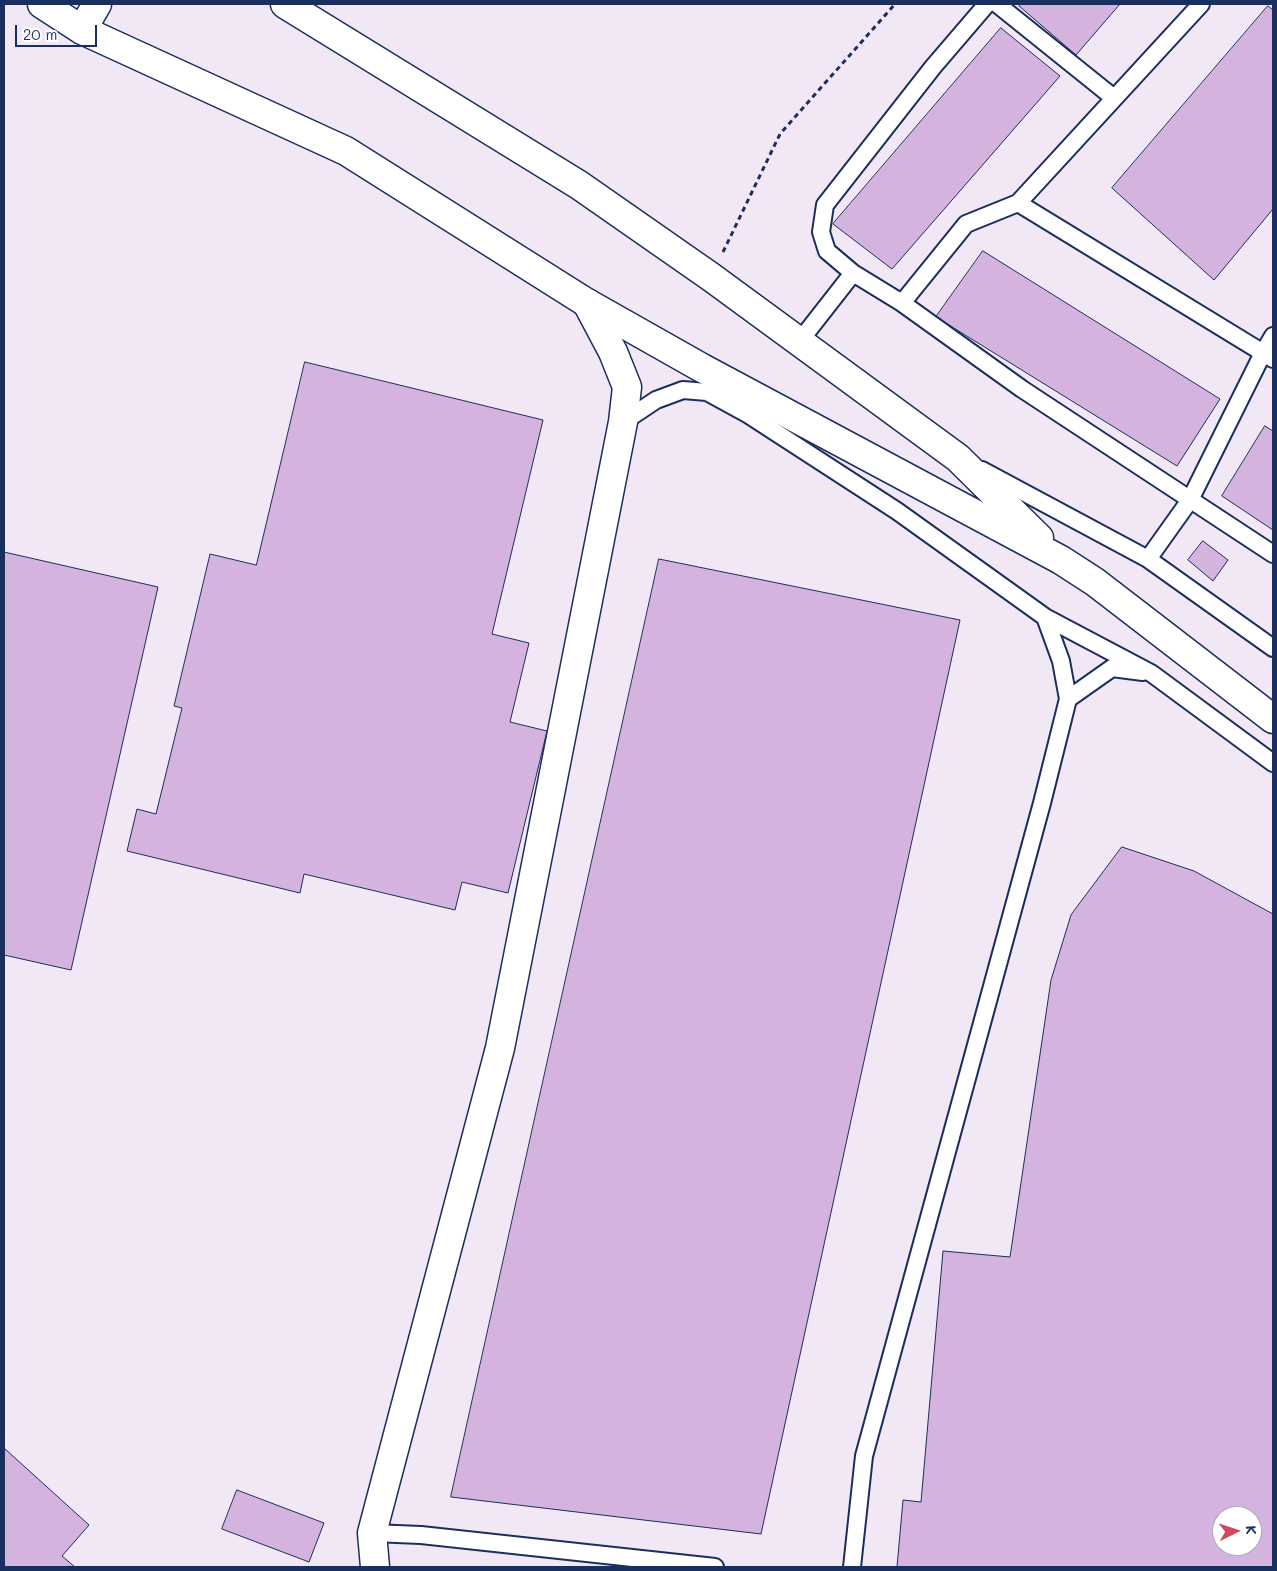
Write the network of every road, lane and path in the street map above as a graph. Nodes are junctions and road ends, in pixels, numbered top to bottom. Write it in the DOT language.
graph roads {
  1 [pos="42,4"];
  2 [pos="97,4"];
  3 [pos="286,4"];
  4 [pos="895,4"];
  5 [pos="987,4"];
  6 [pos="997,4"];
  7 [pos="1201,4"];
  8 [pos="82,30"];
  9 [pos="1114,98"];
  10 [pos="1018,203"];
  11 [pos="853,273"];
  12 [pos="711,277"];
  13 [pos="587,303"];
  14 [pos="902,303"];
  15 [pos="1273,336"];
  16 [pos="799,342"];
  17 [pos="1268,356"];
  18 [pos="623,422"];
  19 [pos="958,458"];
  20 [pos="1190,500"];
  21 [pos="1273,554"];
  22 [pos="1148,559"];
  23 [pos="1061,560"];
  24 [pos="1045,617"];
  25 [pos="1273,648"];
  26 [pos="1151,673"];
  27 [pos="1068,699"];
  28 [pos="1273,718"];
  29 [pos="1273,764"];
  30 [pos="372,1533"];
  31 [pos="376,1567"];
  32 [pos="715,1567"];
  33 [pos="852,1567"];
  1 -- 8 [label="street"];
  2 -- 8 [label="street"];
  3 -- 12 [label="street"];
  4 -- 12 [label="path"];
  5 -- 11 [label="lane"];
  6 -- 9 [label="lane"];
  7 -- 9 [label="lane"];
  8 -- 13 [label="street"];
  9 -- 10 [label="lane"];
  10 -- 14 [label="lane"];
  10 -- 17 [label="lane"];
  11 -- 14 [label="lane"];
  11 -- 16 [label="lane"];
  12 -- 16 [label="street"];
  13 -- 18 [label="street"];
  13 -- 23 [label="street"];
  14 -- 20 [label="lane"];
  15 -- 17 [label="lane"];
  16 -- 19 [label="street"];
  17 -- 20 [label="lane"];
  18 -- 24 [label="lane"];
  18 -- 30 [label="street"];
  19 -- 22 [label="lane"];
  19 -- 23 [label="street"];
  20 -- 21 [label="lane"];
  20 -- 22 [label="lane"];
  22 -- 25 [label="lane"];
  23 -- 28 [label="street"];
  24 -- 26 [label="lane"];
  24 -- 27 [label="lane"];
  26 -- 27 [label="lane"];
  26 -- 29 [label="lane"];
  27 -- 33 [label="lane"];
  30 -- 31 [label="street"];
  30 -- 32 [label="lane"];
}
